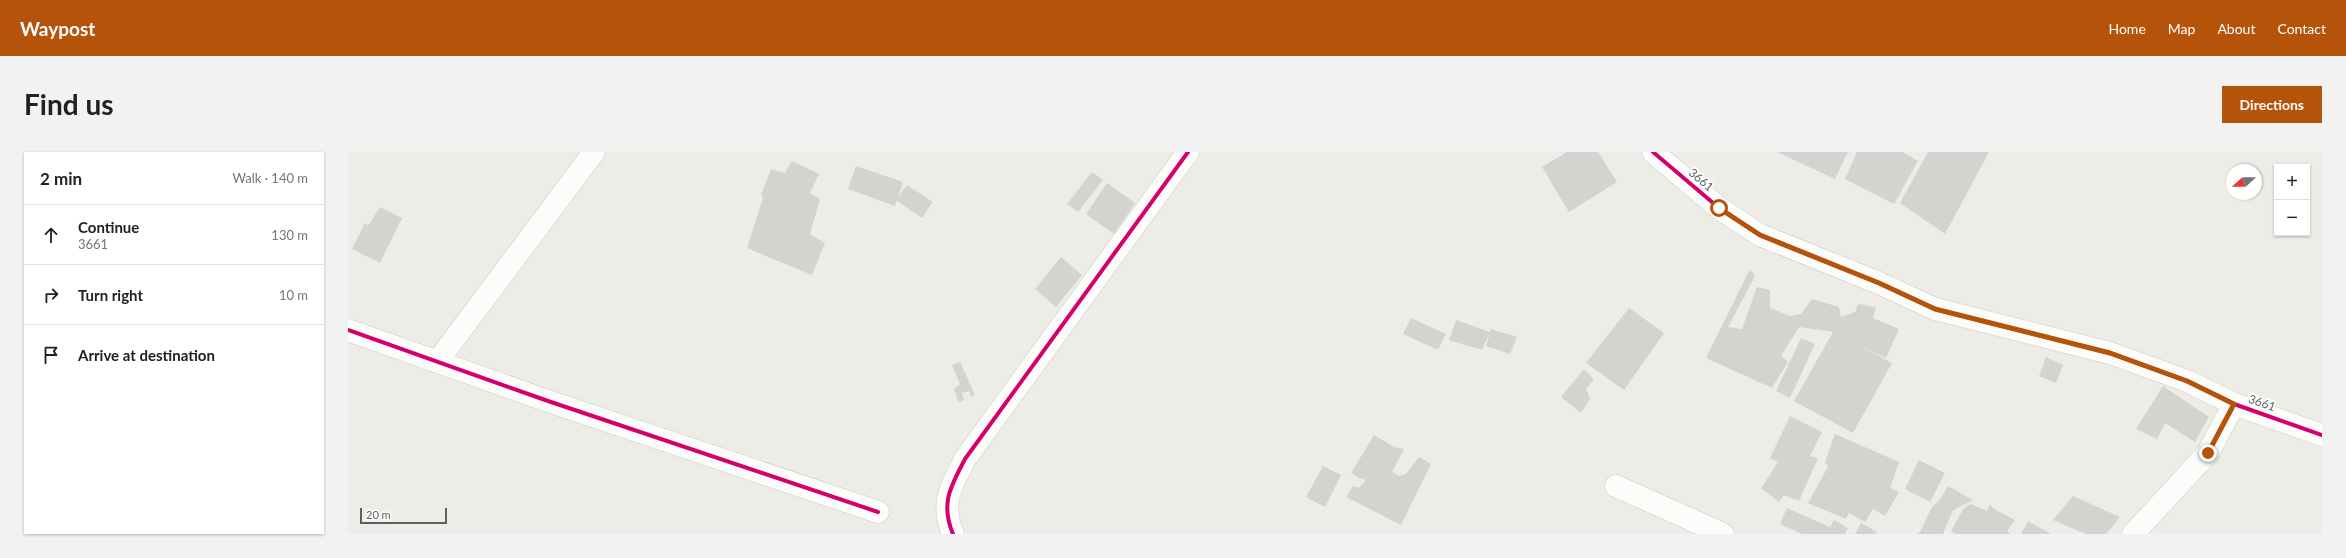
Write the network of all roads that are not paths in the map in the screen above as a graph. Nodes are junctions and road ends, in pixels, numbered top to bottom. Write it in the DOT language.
graph roads {
  1 [pos="594,152"];
  2 [pos="1188,152"];
  3 [pos="1653,152"];
  4 [pos="348,330"];
  5 [pos="437,362"];
  6 [pos="2234,404"];
  7 [pos="2322,435"];
  8 [pos="1616,486"];
  9 [pos="878,512"];
  10 [pos="952,534"];
  11 [pos="1723,534"];
  12 [pos="2133,534"];
  1 -- 5 [label="street"];
  2 -- 10 [label="street"];
  3 -- 6 [label="street, 3661"];
  4 -- 5 [label="street"];
  5 -- 9 [label="street"];
  6 -- 7 [label="street, 3661"];
  6 -- 12 [label="street"];
  8 -- 11 [label="street"];
}
